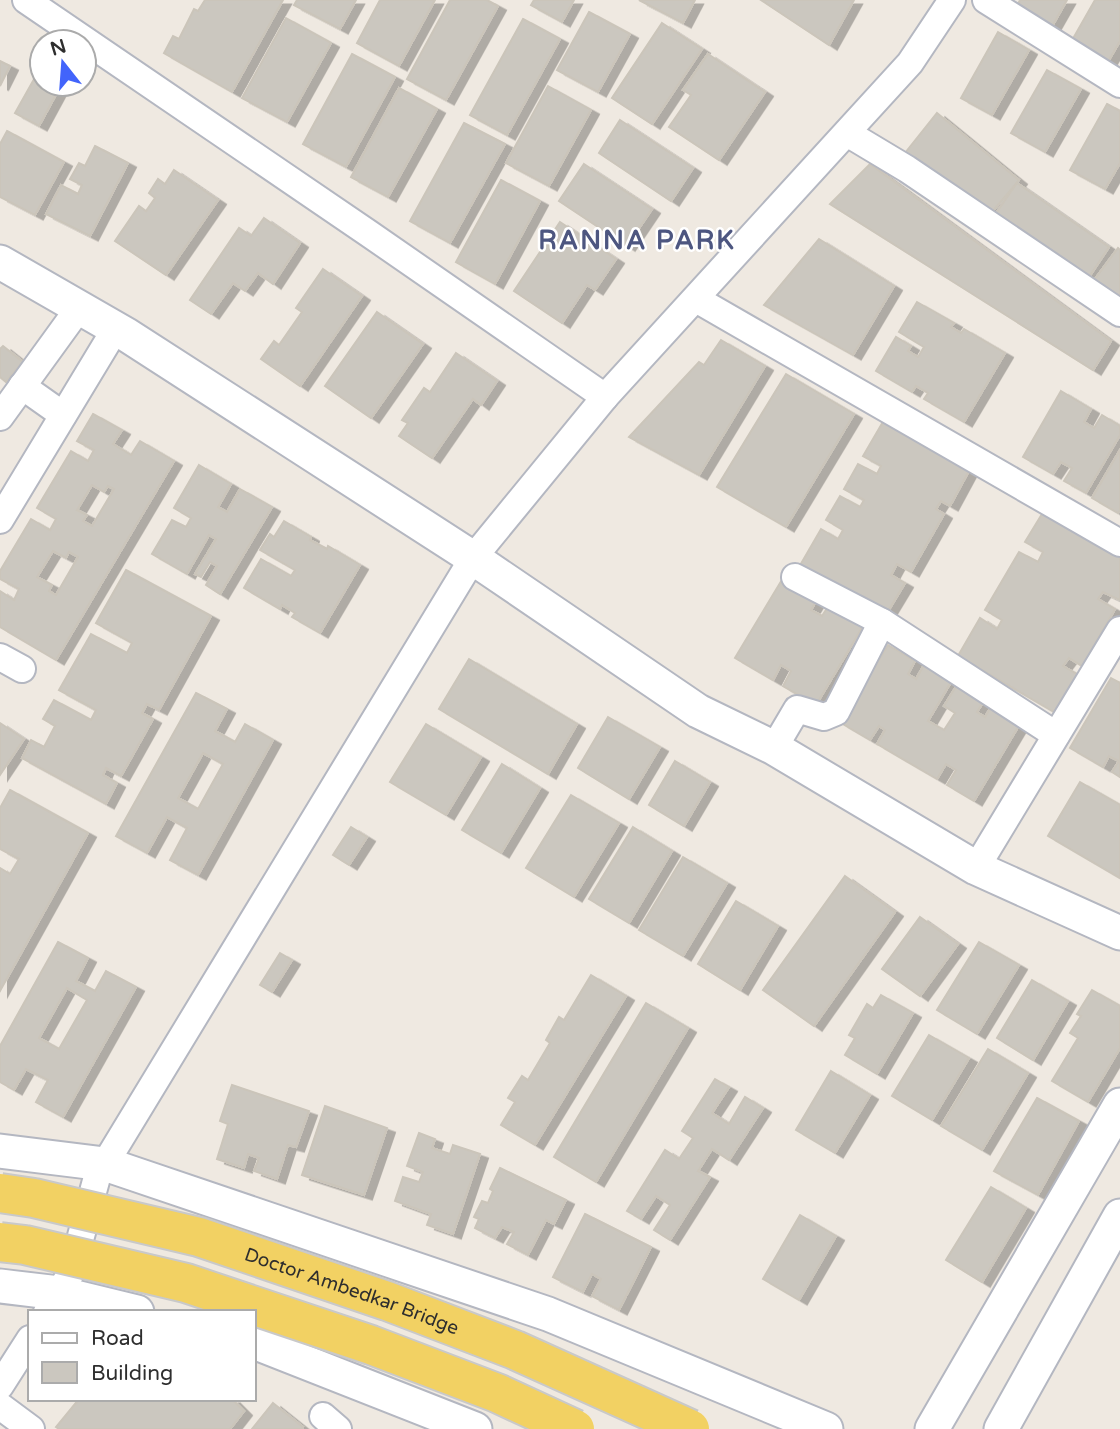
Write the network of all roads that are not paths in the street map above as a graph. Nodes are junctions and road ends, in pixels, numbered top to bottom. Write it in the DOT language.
graph roads {
  1 [pos="26,0"];
  2 [pos="952,0"];
  3 [pos="986,0"];
  4 [pos="1120,83"];
  5 [pos="847,133"];
  6 [pos="0,262"];
  7 [pos="696,299"];
  8 [pos="79,307"];
  9 [pos="1120,313"];
  10 [pos="116,328"];
  11 [pos="22,386"];
  12 [pos="605,397"];
  13 [pos="63,415"];
  14 [pos="0,418"];
  15 [pos="0,520"];
  16 [pos="1120,543"];
  17 [pos="473,558"];
  18 [pos="795,577"];
  19 [pos="882,622"];
  20 [pos="1120,630"];
  21 [pos="1056,735"];
  22 [pos="774,748"];
  23 [pos="976,868"];
  24 [pos="1120,933"];
  25 [pos="1120,1105"];
  26 [pos="0,1151"];
  27 [pos="105,1164"];
  28 [pos="0,1193"];
  29 [pos="1120,1216"];
  30 [pos="0,1242"];
  31 [pos="0,1286"];
  32 [pos="53,1302"];
  33 [pos="121,1310"];
  34 [pos="28,1342"];
  35 [pos="256,1343"];
  36 [pos="0,1386"];
  37 [pos="0,1406"];
  38 [pos="31,1429"];
  39 [pos="475,1429"];
  40 [pos="575,1429"];
  41 [pos="690,1429"];
  42 [pos="826,1429"];
  43 [pos="932,1429"];
  44 [pos="1002,1429"];
  1 -- 12 [label="street"];
  2 -- 5 [label="street"];
  3 -- 4 [label="street"];
  5 -- 7 [label="street"];
  5 -- 9 [label="street"];
  6 -- 8 [label="street"];
  7 -- 12 [label="street"];
  7 -- 16 [label="street"];
  8 -- 10 [label="street"];
  8 -- 11 [label="street"];
  10 -- 13 [label="street"];
  10 -- 17 [label="street"];
  11 -- 13 [label="street"];
  11 -- 14 [label="street"];
  12 -- 17 [label="street"];
  13 -- 15 [label="street"];
  17 -- 22 [label="street"];
  17 -- 27 [label="street"];
  18 -- 19 [label="street"];
  19 -- 21 [label="street"];
  19 -- 22 [label="street"];
  20 -- 21 [label="street"];
  21 -- 23 [label="street"];
  22 -- 23 [label="street"];
  23 -- 24 [label="street"];
  25 -- 43 [label="street"];
  26 -- 27 [label="street"];
  27 -- 32 [label="street"];
  27 -- 42 [label="street"];
  28 -- 41 [label="main road, Doctor Ambedkar Bridge, bridge"];
  29 -- 44 [label="street"];
  30 -- 40 [label="main road, bridge"];
  31 -- 32 [label="street"];
  32 -- 33 [label="street"];
  34 -- 36 [label="street"];
  35 -- 39 [label="street"];
  37 -- 38 [label="street"];
}
